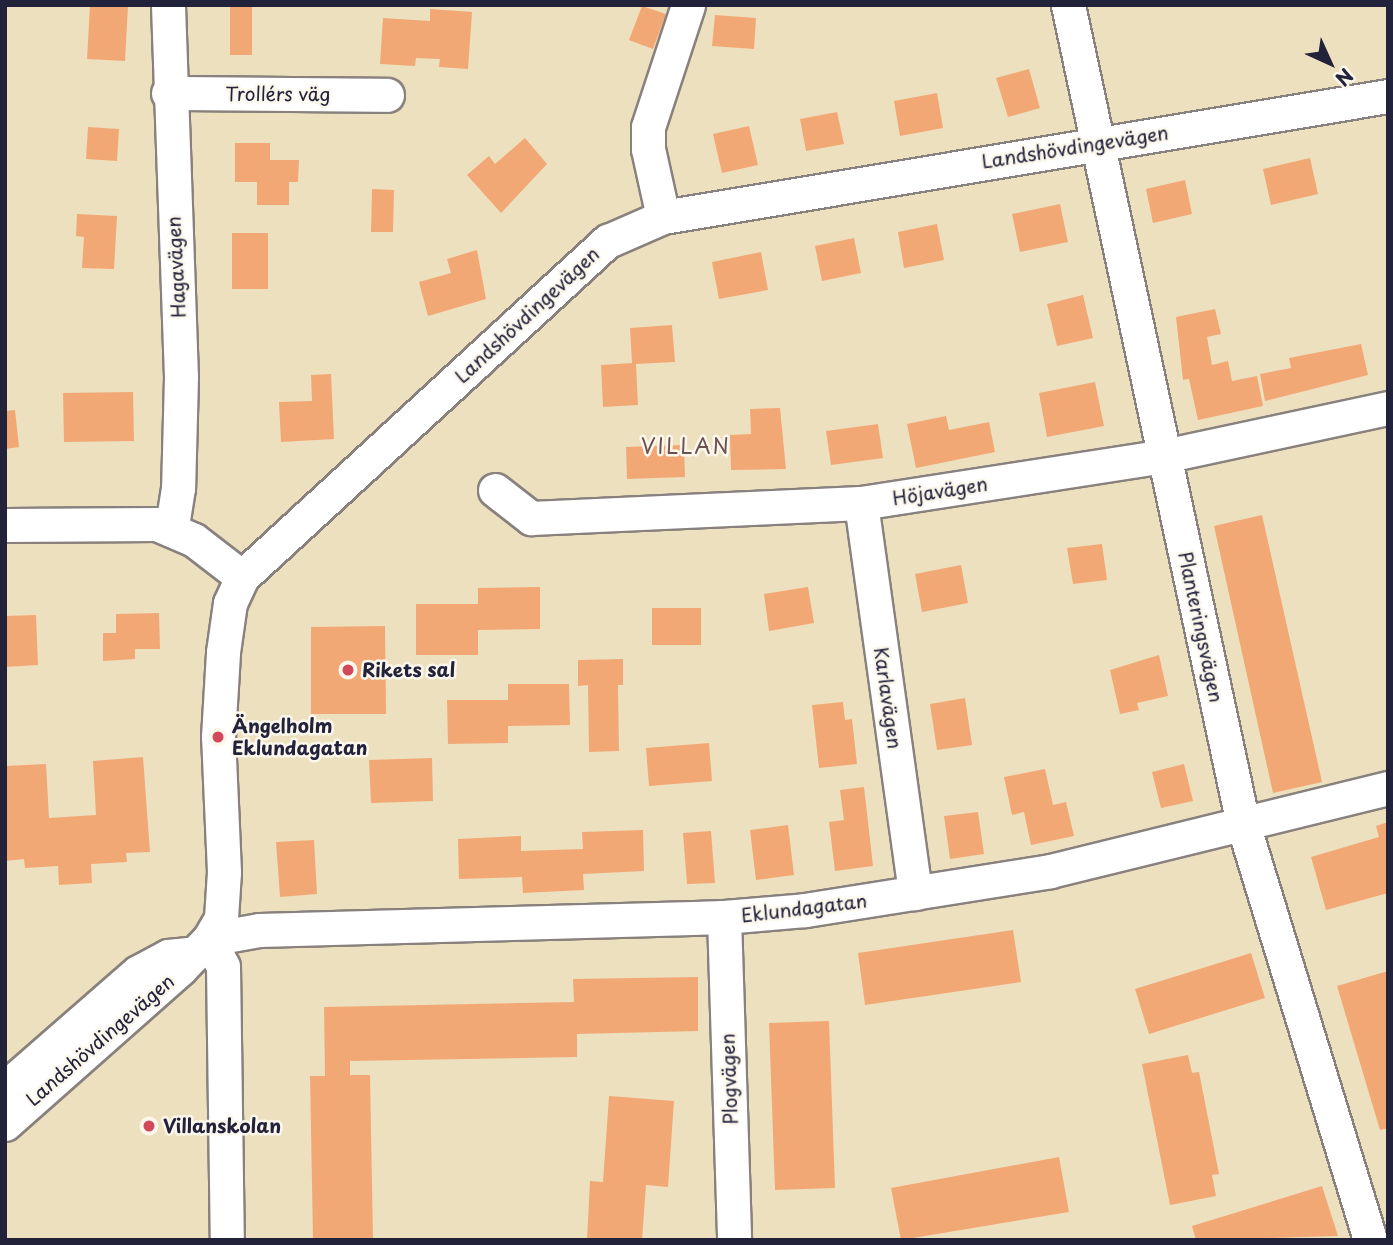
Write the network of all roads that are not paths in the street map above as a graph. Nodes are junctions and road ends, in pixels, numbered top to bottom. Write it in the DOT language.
graph roads {
  1 [pos="168,5"];
  2 [pos="688,5"];
  3 [pos="1068,5"];
  4 [pos="169,93"];
  5 [pos="387,94"];
  6 [pos="1388,96"];
  7 [pos="1096,143"];
  8 [pos="663,217"];
  9 [pos="1388,408"];
  10 [pos="1164,456"];
  11 [pos="495,490"];
  12 [pos="861,503"];
  13 [pos="5,525"];
  14 [pos="172,527"];
  15 [pos="242,577"];
  16 [pos="1388,788"];
  17 [pos="1243,824"];
  18 [pos="915,893"];
  19 [pos="724,917"];
  20 [pos="200,946"];
  21 [pos="5,1088"];
  22 [pos="5,1124"];
  23 [pos="227,1240"];
  24 [pos="734,1240"];
  25 [pos="1370,1240"];
  1 -- 4 [label="street, Hagavägen"];
  2 -- 8 [label="street"];
  3 -- 7 [label="street, Planteringsvägen"];
  4 -- 5 [label="street, Trollérs väg"];
  4 -- 14 [label="street, Hagavägen"];
  6 -- 7 [label="street, Landshövdingevägen"];
  7 -- 8 [label="street, Landshövdingevägen"];
  7 -- 10 [label="street, Planteringsvägen"];
  8 -- 15 [label="street, Landshövdingevägen"];
  9 -- 10 [label="street, Höjavägen"];
  10 -- 12 [label="street, Höjavägen"];
  10 -- 17 [label="street, Planteringsvägen"];
  11 -- 12 [label="street, Höjavägen"];
  12 -- 18 [label="street, Karlavägen"];
  13 -- 14 [label="street"];
  14 -- 15 [label="street"];
  15 -- 20 [label="street, Landshövdingevägen"];
  16 -- 17 [label="street, Eklundagatan"];
  17 -- 18 [label="street, Eklundagatan"];
  17 -- 25 [label="street, Planteringsvägen"];
  18 -- 19 [label="street, Eklundagatan"];
  19 -- 20 [label="street, Eklundagatan"];
  19 -- 24 [label="street, Plogvägen"];
  20 -- 21 [label="street, Landshövdingevägen"];
  20 -- 22 [label="street, Landshövdingevägen"];
  20 -- 23 [label="street"];
}
